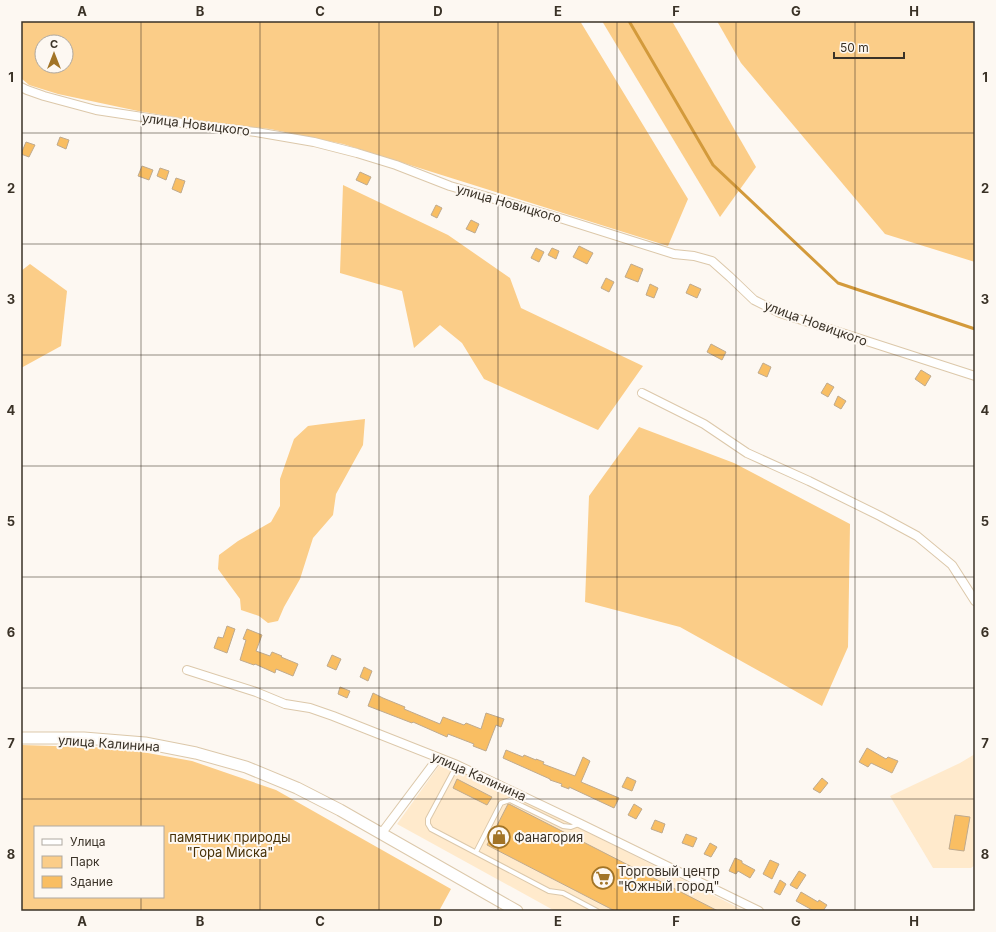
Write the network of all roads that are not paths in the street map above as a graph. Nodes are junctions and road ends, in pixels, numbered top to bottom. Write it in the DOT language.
graph roads {
  1 [pos="21,87"];
  2 [pos="975,376"];
  3 [pos="642,392"];
  4 [pos="975,601"];
  5 [pos="187,670"];
  6 [pos="21,738"];
  7 [pos="438,758"];
  8 [pos="457,765"];
  9 [pos="581,824"];
  10 [pos="381,834"];
  11 [pos="476,852"];
  12 [pos="503,907"];
  13 [pos="517,911"];
  14 [pos="597,911"];
  15 [pos="759,911"];
  1 -- 2 [label="street, улица Новицкого"];
  3 -- 4 [label="street"];
  5 -- 7 [label="street, улица Калинина"];
  6 -- 10 [label="main road, улица Калинина"];
  7 -- 8 [label="street, улица Калинина"];
  7 -- 10 [label="street"];
  8 -- 9 [label="street, улица Калинина"];
  8 -- 11 [label="lane"];
  9 -- 11 [label="lane"];
  9 -- 15 [label="street, улица Калинина"];
  10 -- 12 [label="main road, улица Калинина"];
  11 -- 14 [label="lane"];
  12 -- 13 [label="main road, улица Калинина"];
}
